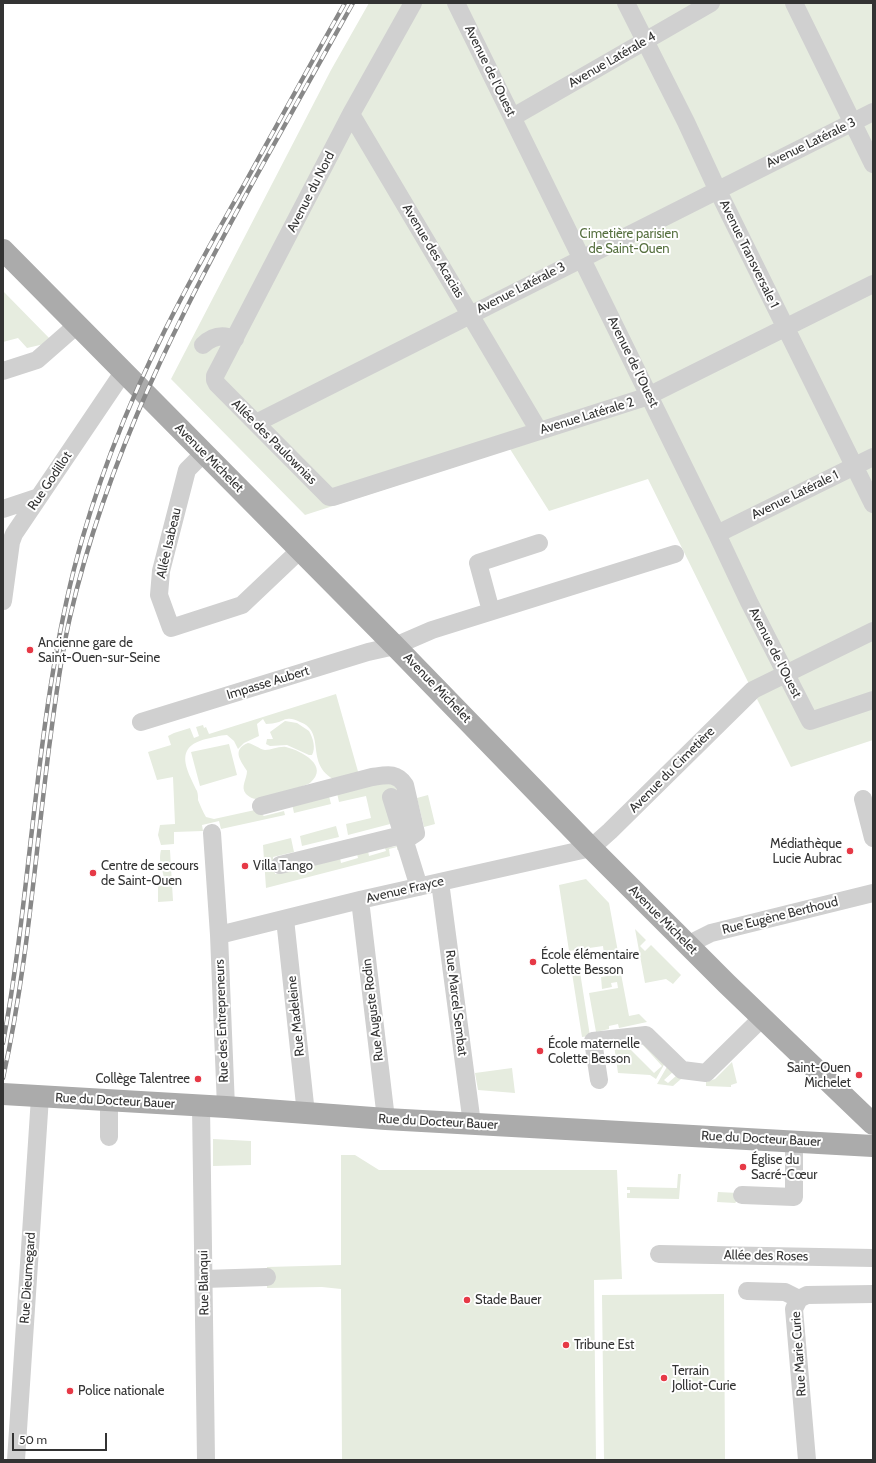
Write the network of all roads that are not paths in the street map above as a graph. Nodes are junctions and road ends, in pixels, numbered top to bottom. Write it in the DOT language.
graph roads {
  1 [pos="413,3"];
  2 [pos="456,3"];
  3 [pos="626,3"];
  4 [pos="710,3"];
  5 [pos="794,3"];
  6 [pos="645,41"];
  7 [pos="873,112"];
  8 [pos="351,114"];
  9 [pos="513,118"];
  10 [pos="852,122"];
  11 [pos="873,164"];
  12 [pos="717,189"];
  13 [pos="3,250"];
  14 [pos="582,258"];
  15 [pos="873,284"];
  16 [pos="470,314"];
  17 [pos="77,324"];
  18 [pos="786,328"];
  19 [pos="235,339"];
  20 [pos="203,346"];
  21 [pos="3,371"];
  22 [pos="124,371"];
  23 [pos="217,384"];
  24 [pos="649,396"];
  25 [pos="256,423"];
  26 [pos="539,431"];
  27 [pos="204,453"];
  28 [pos="873,456"];
  29 [pos="854,466"];
  30 [pos="39,497"];
  31 [pos="333,497"];
  32 [pos="873,504"];
  33 [pos="3,509"];
  34 [pos="9,529"];
  35 [pos="717,534"];
  36 [pos="539,543"];
  37 [pos="300,550"];
  38 [pos="675,554"];
  39 [pos="3,601"];
  40 [pos="491,611"];
  41 [pos="873,631"];
  42 [pos="395,646"];
  43 [pos="786,674"];
  44 [pos="873,700"];
  45 [pos="141,722"];
  46 [pos="391,797"];
  47 [pos="863,799"];
  48 [pos="261,806"];
  49 [pos="212,833"];
  50 [pos="403,838"];
  51 [pos="873,838"];
  52 [pos="591,848"];
  53 [pos="280,865"];
  54 [pos="440,882"];
  55 [pos="419,887"];
  56 [pos="870,897"];
  57 [pos="360,900"];
  58 [pos="285,919"];
  59 [pos="219,935"];
  60 [pos="690,947"];
  61 [pos="762,1018"];
  62 [pos="599,1080"];
  63 [pos="3,1094"];
  64 [pos="40,1096"];
  65 [pos="109,1100"];
  66 [pos="201,1106"];
  67 [pos="226,1107"];
  68 [pos="306,1114"];
  69 [pos="386,1119"];
  70 [pos="873,1123"];
  71 [pos="472,1124"];
  72 [pos="109,1137"];
  73 [pos="794,1141"];
  74 [pos="873,1146"];
  75 [pos="742,1195"];
  76 [pos="659,1254"];
  77 [pos="873,1258"];
  78 [pos="267,1277"];
  79 [pos="204,1279"];
  80 [pos="747,1291"];
  81 [pos="873,1294"];
  82 [pos="799,1299"];
  83 [pos="16,1460"];
  84 [pos="206,1460"];
  85 [pos="807,1460"];
  1 -- 8 [label="street, Avenue du Nord"];
  2 -- 9 [label="street, Avenue de l'Ouest"];
  3 -- 6 [label="street, Avenue Transversale 1"];
  4 -- 6 [label="street, Avenue Latérale 4"];
  5 -- 10 [label="street"];
  6 -- 9 [label="street, Avenue Latérale 4"];
  6 -- 12 [label="street, Avenue Transversale 1"];
  7 -- 10 [label="street, Avenue Latérale 3"];
  8 -- 16 [label="street, Avenue des Acacias"];
  8 -- 19 [label="street, Avenue du Nord"];
  9 -- 14 [label="street, Avenue de l'Ouest"];
  10 -- 11 [label="street"];
  10 -- 12 [label="street, Avenue Latérale 3"];
  12 -- 14 [label="street, Avenue Latérale 3"];
  12 -- 18 [label="street, Avenue Transversale 1"];
  13 -- 17 [label="main road, Avenue Michelet"];
  14 -- 16 [label="street, Avenue Latérale 3"];
  14 -- 24 [label="street, Avenue de l'Ouest"];
  15 -- 18 [label="street, Avenue Latérale 2"];
  16 -- 25 [label="street, Avenue Latérale 3"];
  16 -- 26 [label="street, Avenue des Acacias"];
  17 -- 21 [label="street"];
  17 -- 22 [label="main road, Avenue Michelet"];
  18 -- 24 [label="street, Avenue Latérale 2"];
  18 -- 29 [label="street, Avenue Transversale 1"];
  19 -- 20 [label="street"];
  19 -- 23 [label="street, Avenue du Nord"];
  22 -- 27 [label="main road, Avenue Michelet"];
  22 -- 30 [label="street, Rue Godillot"];
  23 -- 25 [label="street, Allée des Paulownias"];
  24 -- 26 [label="street, Avenue Latérale 2"];
  24 -- 35 [label="street, Avenue de l'Ouest"];
  25 -- 31 [label="street, Allée des Paulownias"];
  26 -- 31 [label="street, Avenue Latérale 2"];
  27 -- 37 [label="main road, Avenue Michelet"];
  27 -- 37 [label="street, Allée Isabeau"];
  28 -- 29 [label="street, Avenue Latérale 1"];
  29 -- 32 [label="street, Avenue Transversale 1"];
  29 -- 35 [label="street, Avenue Latérale 1"];
  30 -- 33 [label="street"];
  30 -- 34 [label="street, Rue Godillot"];
  34 -- 39 [label="street, Rue Godillot"];
  35 -- 43 [label="street, Avenue de l'Ouest"];
  36 -- 40 [label="street"];
  37 -- 42 [label="main road, Avenue Michelet"];
  38 -- 40 [label="street, Impasse Aubert"];
  40 -- 42 [label="street, Impasse Aubert"];
  41 -- 43 [label="street, Avenue du Cimetière"];
  42 -- 45 [label="street, Impasse Aubert"];
  42 -- 52 [label="main road, Avenue Michelet"];
  43 -- 44 [label="street, Avenue de l'Ouest"];
  43 -- 52 [label="street, Avenue du Cimetière"];
  46 -- 50 [label="street"];
  47 -- 51 [label="street"];
  48 -- 50 [label="street"];
  49 -- 59 [label="street, Rue des Entrepreneurs"];
  50 -- 53 [label="street"];
  50 -- 55 [label="street"];
  52 -- 54 [label="street, Avenue Frayce"];
  52 -- 60 [label="main road, Avenue Michelet"];
  54 -- 55 [label="street, Avenue Frayce"];
  54 -- 71 [label="street, Rue Marcel Sembat"];
  55 -- 57 [label="street, Avenue Frayce"];
  56 -- 60 [label="street, Rue Eugène Berthoud"];
  57 -- 58 [label="street, Avenue Frayce"];
  57 -- 69 [label="street, Rue Auguste Rodin"];
  58 -- 59 [label="street, Avenue Frayce"];
  58 -- 68 [label="street, Rue Madeleine"];
  59 -- 67 [label="street, Rue des Entrepreneurs"];
  60 -- 61 [label="main road, Avenue Michelet"];
  61 -- 62 [label="street"];
  61 -- 70 [label="main road, Avenue Michelet"];
  63 -- 64 [label="main road, Rue du Docteur Bauer"];
  64 -- 65 [label="main road, Rue du Docteur Bauer"];
  64 -- 83 [label="street, Rue Dieumegard"];
  65 -- 66 [label="main road, Rue du Docteur Bauer"];
  65 -- 72 [label="street"];
  66 -- 67 [label="main road, Rue du Docteur Bauer"];
  66 -- 79 [label="street, Rue Blanqui"];
  67 -- 68 [label="main road, Rue du Docteur Bauer"];
  68 -- 69 [label="main road, Rue du Docteur Bauer"];
  69 -- 71 [label="main road, Rue du Docteur Bauer"];
  71 -- 73 [label="main road, Rue du Docteur Bauer"];
  73 -- 74 [label="main road, Rue du Docteur Bauer"];
  73 -- 75 [label="street"];
  76 -- 77 [label="street, Allée des Roses"];
  78 -- 79 [label="street"];
  79 -- 84 [label="street, Rue Blanqui"];
  80 -- 82 [label="street"];
  81 -- 82 [label="street, Rue Marie Curie"];
  82 -- 85 [label="street, Rue Marie Curie"];
}
